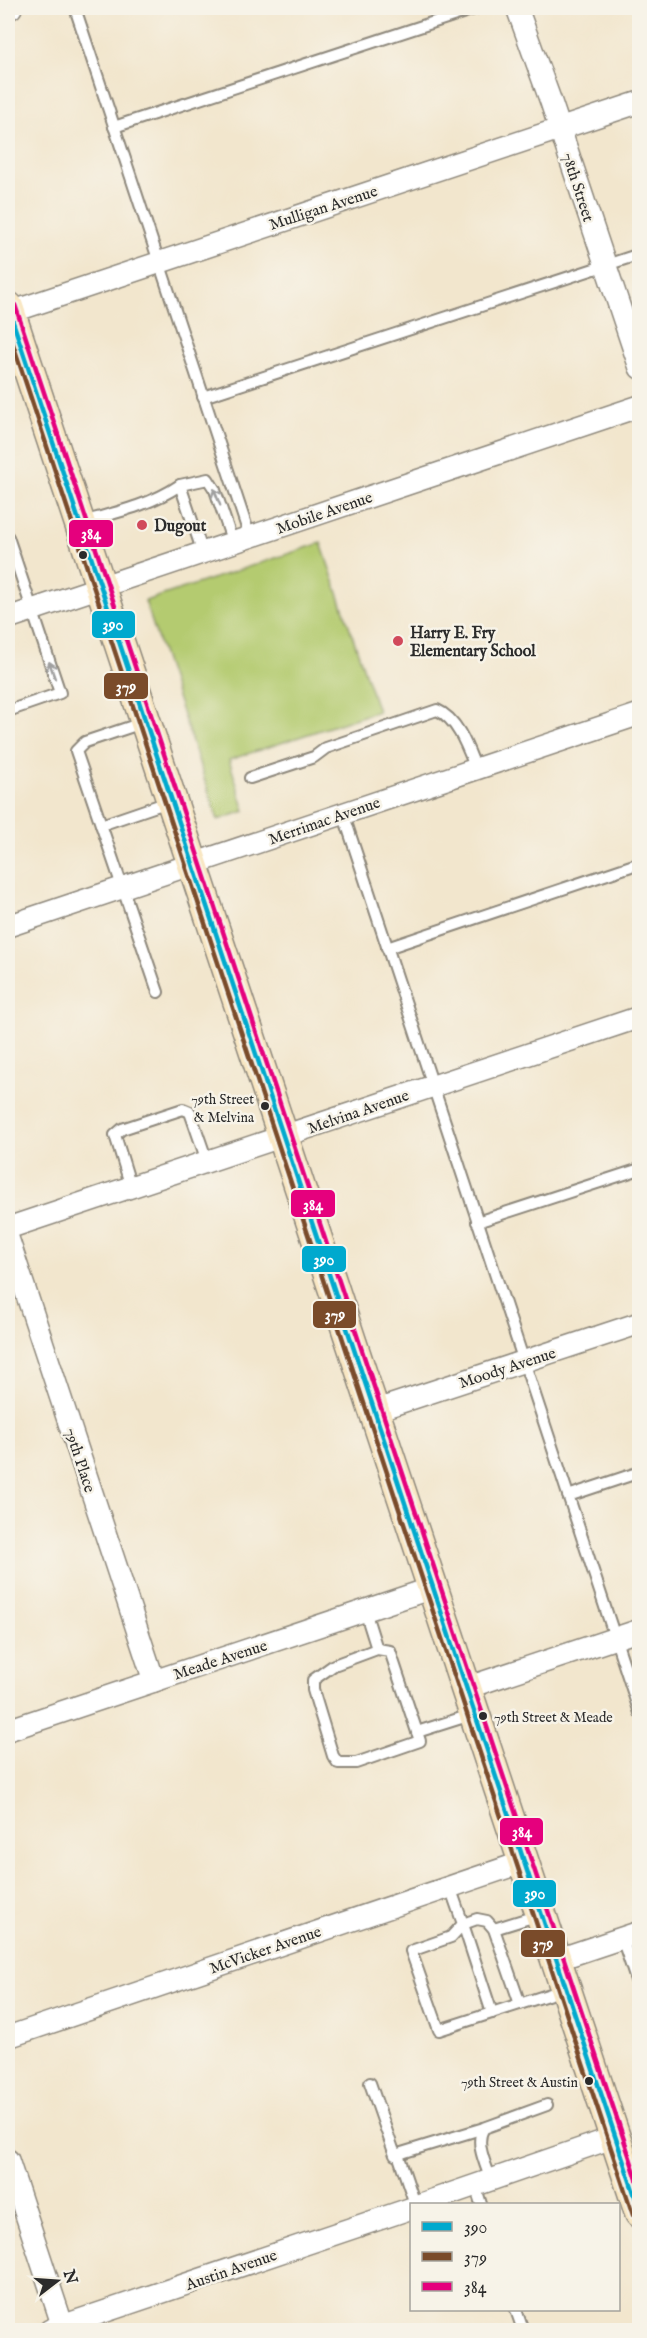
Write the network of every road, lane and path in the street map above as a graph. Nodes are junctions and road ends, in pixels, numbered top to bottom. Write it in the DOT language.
graph roads {
  1 [pos="75,8"];
  2 [pos="477,8"];
  3 [pos="516,8"];
  4 [pos="639,102"];
  5 [pos="114,127"];
  6 [pos="559,128"];
  7 [pos="639,254"];
  8 [pos="159,262"];
  9 [pos="605,265"];
  10 [pos="8,310"];
  11 [pos="639,368"];
  12 [pos="203,397"];
  13 [pos="639,406"];
  14 [pos="180,485"];
  15 [pos="79,523"];
  16 [pos="8,537"];
  17 [pos="242,540"];
  18 [pos="203,553"];
  19 [pos="100,586"];
  20 [pos="32,610"];
  21 [pos="8,618"];
  22 [pos="8,711"];
  23 [pos="639,714"];
  24 [pos="145,722"];
  25 [pos="476,769"];
  26 [pos="250,778"];
  27 [pos="171,801"];
  28 [pos="342,813"];
  29 [pos="101,825"];
  30 [pos="639,863"];
  31 [pos="192,864"];
  32 [pos="122,887"];
  33 [pos="8,926"];
  34 [pos="387,948"];
  35 [pos="158,992"];
  36 [pos="639,1017"];
  37 [pos="432,1085"];
  38 [pos="282,1136"];
  39 [pos="207,1161"];
  40 [pos="639,1169"];
  41 [pos="131,1186"];
  42 [pos="477,1222"];
  43 [pos="8,1228"];
  44 [pos="8,1238"];
  45 [pos="639,1323"];
  46 [pos="523,1361"];
  47 [pos="374,1411"];
  48 [pos="639,1473"];
  49 [pos="568,1496"];
  50 [pos="432,1588"];
  51 [pos="365,1611"];
  52 [pos="639,1630"];
  53 [pos="615,1638"];
  54 [pos="376,1649"];
  55 [pos="154,1681"];
  56 [pos="470,1701"];
  57 [pos="639,1713"];
  58 [pos="8,1730"];
  59 [pos="419,1737"];
  60 [pos="523,1862"];
  61 [pos="450,1887"];
  62 [pos="541,1914"];
  63 [pos="463,1924"];
  64 [pos="494,1929"];
  65 [pos="631,1935"];
  66 [pos="556,1960"];
  67 [pos="566,1989"];
  68 [pos="639,1992"];
  69 [pos="520,2004"];
  70 [pos="492,2013"];
  71 [pos="8,2037"];
  72 [pos="370,2083"];
  73 [pos="547,2105"];
  74 [pos="484,2128"];
  75 [pos="615,2137"];
  76 [pos="398,2154"];
  77 [pos="8,2160"];
  78 [pos="483,2190"];
  79 [pos="414,2203"];
  80 [pos="429,2203"];
  81 [pos="410,2208"];
  82 [pos="639,2213"];
  83 [pos="516,2311"];
  84 [pos="58,2329"];
  85 [pos="523,2331"];
  1 -- 5 [label="lane"];
  2 -- 5 [label="lane"];
  3 -- 6 [label="street, 78th Street"];
  4 -- 6 [label="street, Mulligan Avenue"];
  5 -- 8 [label="lane"];
  6 -- 8 [label="street, Mulligan Avenue"];
  6 -- 9 [label="street, 78th Street"];
  7 -- 9 [label="lane"];
  8 -- 10 [label="street, Mulligan Avenue"];
  8 -- 12 [label="lane"];
  9 -- 11 [label="street, 78th Street"];
  9 -- 12 [label="lane"];
  10 -- 15 [label="main road"];
  12 -- 17 [label="lane"];
  13 -- 17 [label="street, Mobile Avenue"];
  14 -- 15 [label="lane"];
  17 -- 14 [label="lane, one-way"];
  14 -- 18 [label="lane"];
  15 -- 19 [label="main road"];
  16 -- 20 [label="lane"];
  17 -- 18 [label="street, Mobile Avenue"];
  18 -- 19 [label="street, Mobile Avenue"];
  19 -- 20 [label="street, Mobile Avenue"];
  19 -- 24 [label="main road"];
  20 -- 21 [label="street, Mobile Avenue"];
  22 -- 20 [label="lane, one-way"];
  23 -- 25 [label="street, Merrimac Avenue"];
  24 -- 27 [label="main road"];
  24 -- 29 [label="lane"];
  25 -- 26 [label="lane"];
  25 -- 28 [label="street, Merrimac Avenue"];
  27 -- 29 [label="lane"];
  27 -- 31 [label="main road"];
  28 -- 31 [label="street, Merrimac Avenue"];
  28 -- 34 [label="lane"];
  29 -- 32 [label="lane"];
  30 -- 34 [label="lane"];
  31 -- 32 [label="street, Merrimac Avenue"];
  31 -- 38 [label="main road"];
  32 -- 33 [label="street, Merrimac Avenue"];
  32 -- 35 [label="lane"];
  34 -- 37 [label="lane"];
  36 -- 37 [label="street, Melvina Avenue"];
  37 -- 38 [label="street, Melvina Avenue"];
  37 -- 42 [label="lane"];
  38 -- 39 [label="street, Melvina Avenue"];
  38 -- 47 [label="main road"];
  39 -- 41 [label="street, Melvina Avenue"];
  39 -- 41 [label="lane"];
  40 -- 42 [label="lane"];
  41 -- 43 [label="street, Melvina Avenue"];
  42 -- 46 [label="lane"];
  44 -- 55 [label="street, 79th Place"];
  45 -- 46 [label="street, Moody Avenue"];
  46 -- 47 [label="street, Moody Avenue"];
  46 -- 49 [label="lane"];
  47 -- 50 [label="main road"];
  48 -- 49 [label="lane"];
  49 -- 53 [label="lane"];
  50 -- 51 [label="street, Meade Avenue"];
  50 -- 56 [label="main road"];
  51 -- 54 [label="lane"];
  51 -- 55 [label="street, Meade Avenue"];
  52 -- 53 [label="street"];
  53 -- 56 [label="street"];
  53 -- 57 [label="lane"];
  54 -- 59 [label="lane"];
  54 -- 59 [label="lane"];
  55 -- 58 [label="street, Meade Avenue"];
  56 -- 59 [label="lane"];
  56 -- 60 [label="main road"];
  60 -- 61 [label="street, McVicker Avenue"];
  60 -- 62 [label="main road"];
  61 -- 63 [label="lane"];
  61 -- 71 [label="street, McVicker Avenue"];
  62 -- 64 [label="lane"];
  62 -- 66 [label="main road"];
  63 -- 64 [label="lane"];
  63 -- 70 [label="lane"];
  63 -- 70 [label="lane"];
  64 -- 69 [label="lane"];
  65 -- 66 [label="street"];
  65 -- 68 [label="lane"];
  66 -- 67 [label="main road"];
  67 -- 69 [label="lane"];
  67 -- 75 [label="main road"];
  69 -- 70 [label="lane"];
  72 -- 76 [label="lane"];
  73 -- 74 [label="lane"];
  74 -- 76 [label="lane"];
  74 -- 78 [label="lane"];
  75 -- 78 [label="street"];
  75 -- 82 [label="main road"];
  76 -- 79 [label="lane"];
  77 -- 84 [label="street"];
  78 -- 80 [label="street"];
  81 -- 84 [label="street, Austin Avenue"];
  83 -- 85 [label="lane"];
}
